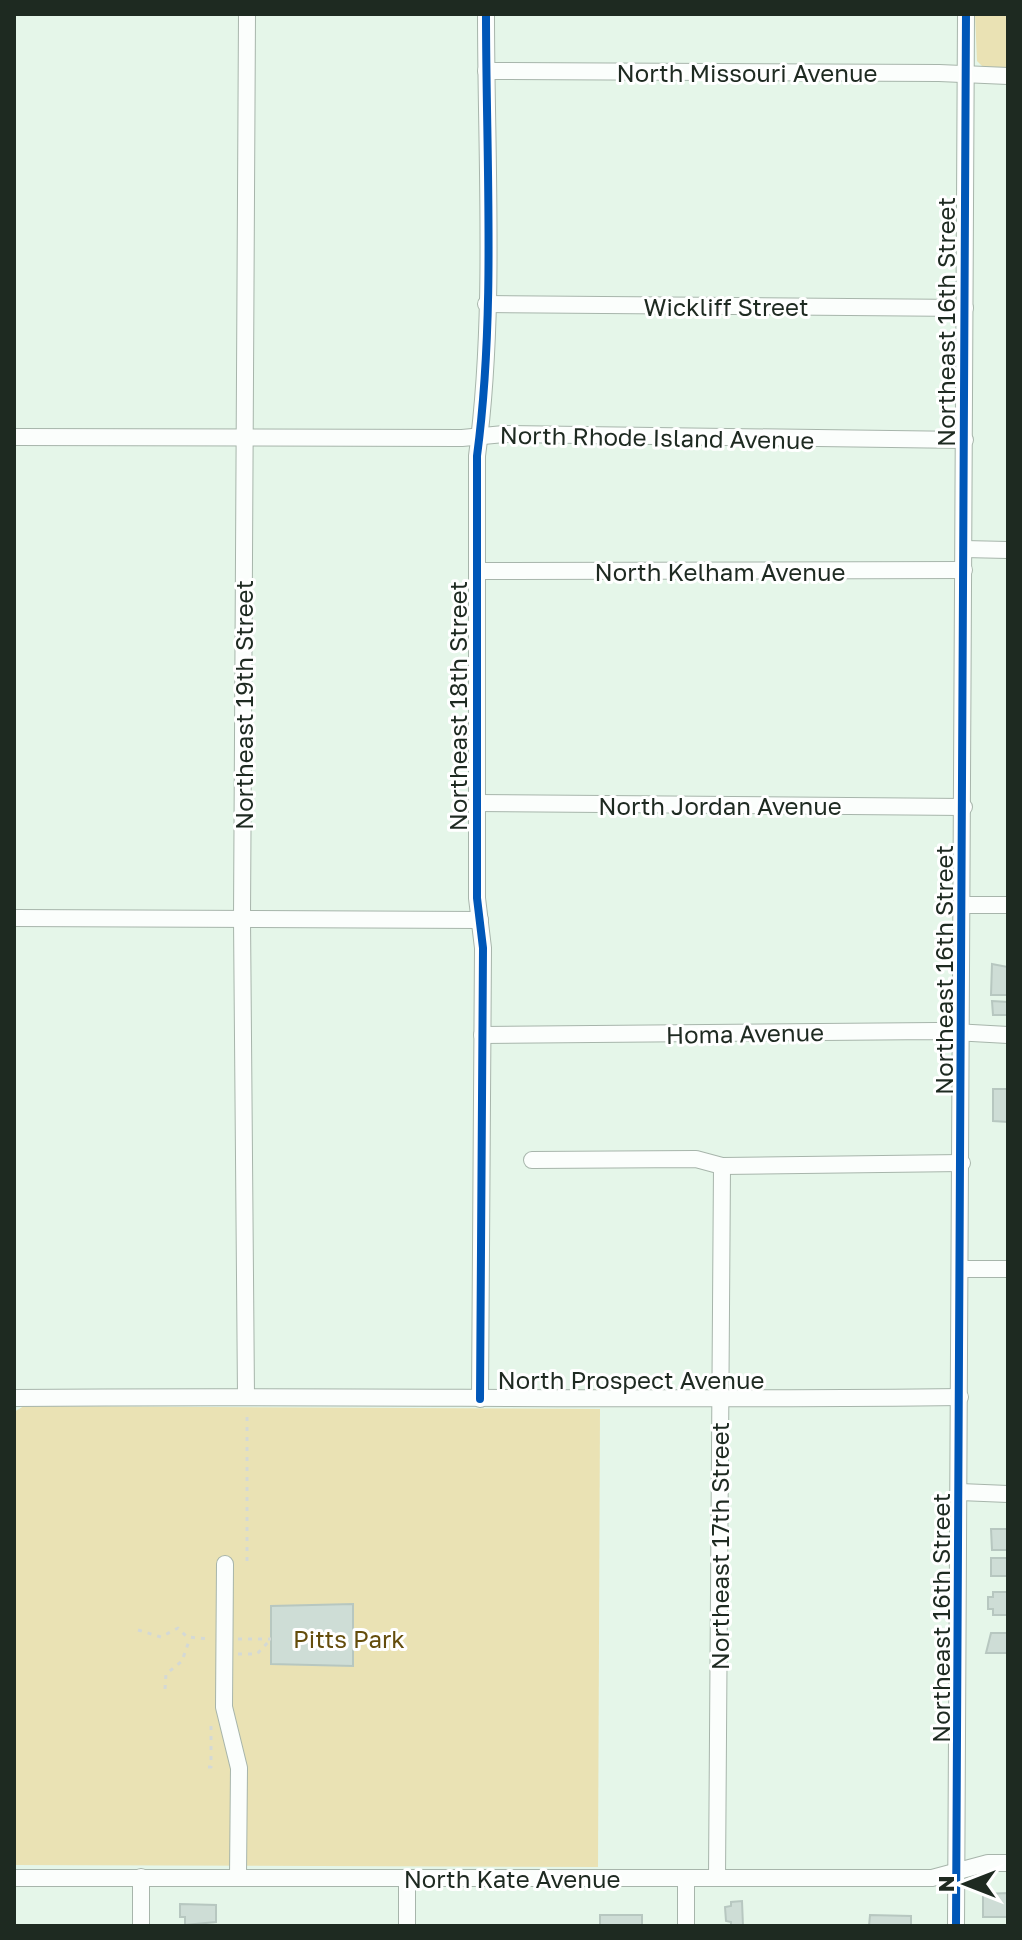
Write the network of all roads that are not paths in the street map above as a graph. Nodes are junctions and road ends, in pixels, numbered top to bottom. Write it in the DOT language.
graph roads {
  1 [pos="247,14"];
  2 [pos="486,14"];
  3 [pos="966,14"];
  4 [pos="486,71"];
  5 [pos="966,75"];
  6 [pos="1008,76"];
  7 [pos="486,304"];
  8 [pos="965,308"];
  9 [pos="244,436"];
  10 [pos="480,436"];
  11 [pos="14,437"];
  12 [pos="965,440"];
  13 [pos="964,549"];
  14 [pos="1008,550"];
  15 [pos="964,570"];
  16 [pos="477,571"];
  17 [pos="476,803"];
  18 [pos="964,807"];
  19 [pos="963,905"];
  20 [pos="1008,905"];
  21 [pos="14,918"];
  22 [pos="242,919"];
  23 [pos="480,920"];
  24 [pos="962,1033"];
  25 [pos="482,1035"];
  26 [pos="1008,1035"];
  27 [pos="532,1160"];
  28 [pos="962,1163"];
  29 [pos="722,1166"];
  30 [pos="961,1269"];
  31 [pos="1008,1269"];
  32 [pos="246,1396"];
  33 [pos="960,1397"];
  34 [pos="14,1398"];
  35 [pos="480,1399"];
  36 [pos="720,1401"];
  37 [pos="960,1492"];
  38 [pos="1008,1494"];
  39 [pos="225,1564"];
  40 [pos="1008,1863"];
  41 [pos="958,1872"];
  42 [pos="238,1876"];
  43 [pos="141,1877"];
  44 [pos="14,1878"];
  45 [pos="407,1878"];
  46 [pos="686,1878"];
  47 [pos="717,1878"];
  48 [pos="141,1926"];
  49 [pos="407,1926"];
  50 [pos="686,1926"];
  51 [pos="956,1926"];
  1 -- 9 [label="street, Northeast 19th Street"];
  2 -- 4 [label="street, Northeast 18th Street"];
  3 -- 5 [label="street, Northeast 16th Street"];
  4 -- 5 [label="street, North Missouri Avenue"];
  4 -- 7 [label="street, Northeast 18th Street"];
  5 -- 6 [label="street, North Missouri Avenue"];
  5 -- 8 [label="street, Northeast 16th Street"];
  7 -- 8 [label="street, Wickliff Street"];
  7 -- 10 [label="street, Northeast 18th Street"];
  8 -- 12 [label="street, Northeast 16th Street"];
  9 -- 10 [label="street, North Rhode Island Avenue"];
  9 -- 11 [label="street, North Rhode Island Avenue"];
  9 -- 22 [label="street, Northeast 19th Street"];
  10 -- 12 [label="street, North Rhode Island Avenue"];
  10 -- 16 [label="street, Northeast 18th Street"];
  12 -- 13 [label="street, Northeast 16th Street"];
  13 -- 14 [label="street"];
  13 -- 15 [label="street, Northeast 16th Street"];
  15 -- 16 [label="street, North Kelham Avenue"];
  15 -- 18 [label="street, Northeast 16th Street"];
  16 -- 17 [label="street, Northeast 18th Street"];
  17 -- 18 [label="street, North Jordan Avenue"];
  17 -- 23 [label="street, Northeast 18th Street"];
  18 -- 19 [label="street, Northeast 16th Street"];
  19 -- 20 [label="street"];
  19 -- 24 [label="street, Northeast 16th Street"];
  21 -- 22 [label="street"];
  22 -- 23 [label="street"];
  22 -- 32 [label="street, Northeast 19th Street"];
  23 -- 25 [label="street, Northeast 18th Street"];
  24 -- 25 [label="street, Homa Avenue"];
  24 -- 26 [label="street, Homa Avenue"];
  24 -- 28 [label="street, Northeast 16th Street"];
  25 -- 35 [label="street, Northeast 18th Street"];
  27 -- 29 [label="street"];
  28 -- 29 [label="street"];
  28 -- 30 [label="street, Northeast 16th Street"];
  29 -- 36 [label="street, Northeast 17th Street"];
  30 -- 31 [label="street"];
  30 -- 33 [label="street, Northeast 16th Street"];
  32 -- 34 [label="street, North Prospect Avenue"];
  32 -- 35 [label="street, North Prospect Avenue"];
  33 -- 36 [label="street, North Prospect Avenue"];
  33 -- 37 [label="street, Northeast 16th Street"];
  35 -- 36 [label="street, North Prospect Avenue"];
  36 -- 47 [label="street, Northeast 17th Street"];
  37 -- 38 [label="street"];
  37 -- 41 [label="street, Northeast 16th Street"];
  39 -- 42 [label="street"];
  40 -- 41 [label="street, North Kate Avenue"];
  41 -- 47 [label="street, North Kate Avenue"];
  41 -- 51 [label="street, Northeast 16th Street"];
  42 -- 43 [label="street, North Kate Avenue"];
  42 -- 45 [label="street, North Kate Avenue"];
  43 -- 44 [label="street, North Kate Avenue"];
  43 -- 48 [label="street"];
  45 -- 46 [label="street, North Kate Avenue"];
  45 -- 49 [label="street"];
  46 -- 47 [label="street, North Kate Avenue"];
  46 -- 50 [label="street"];
}
